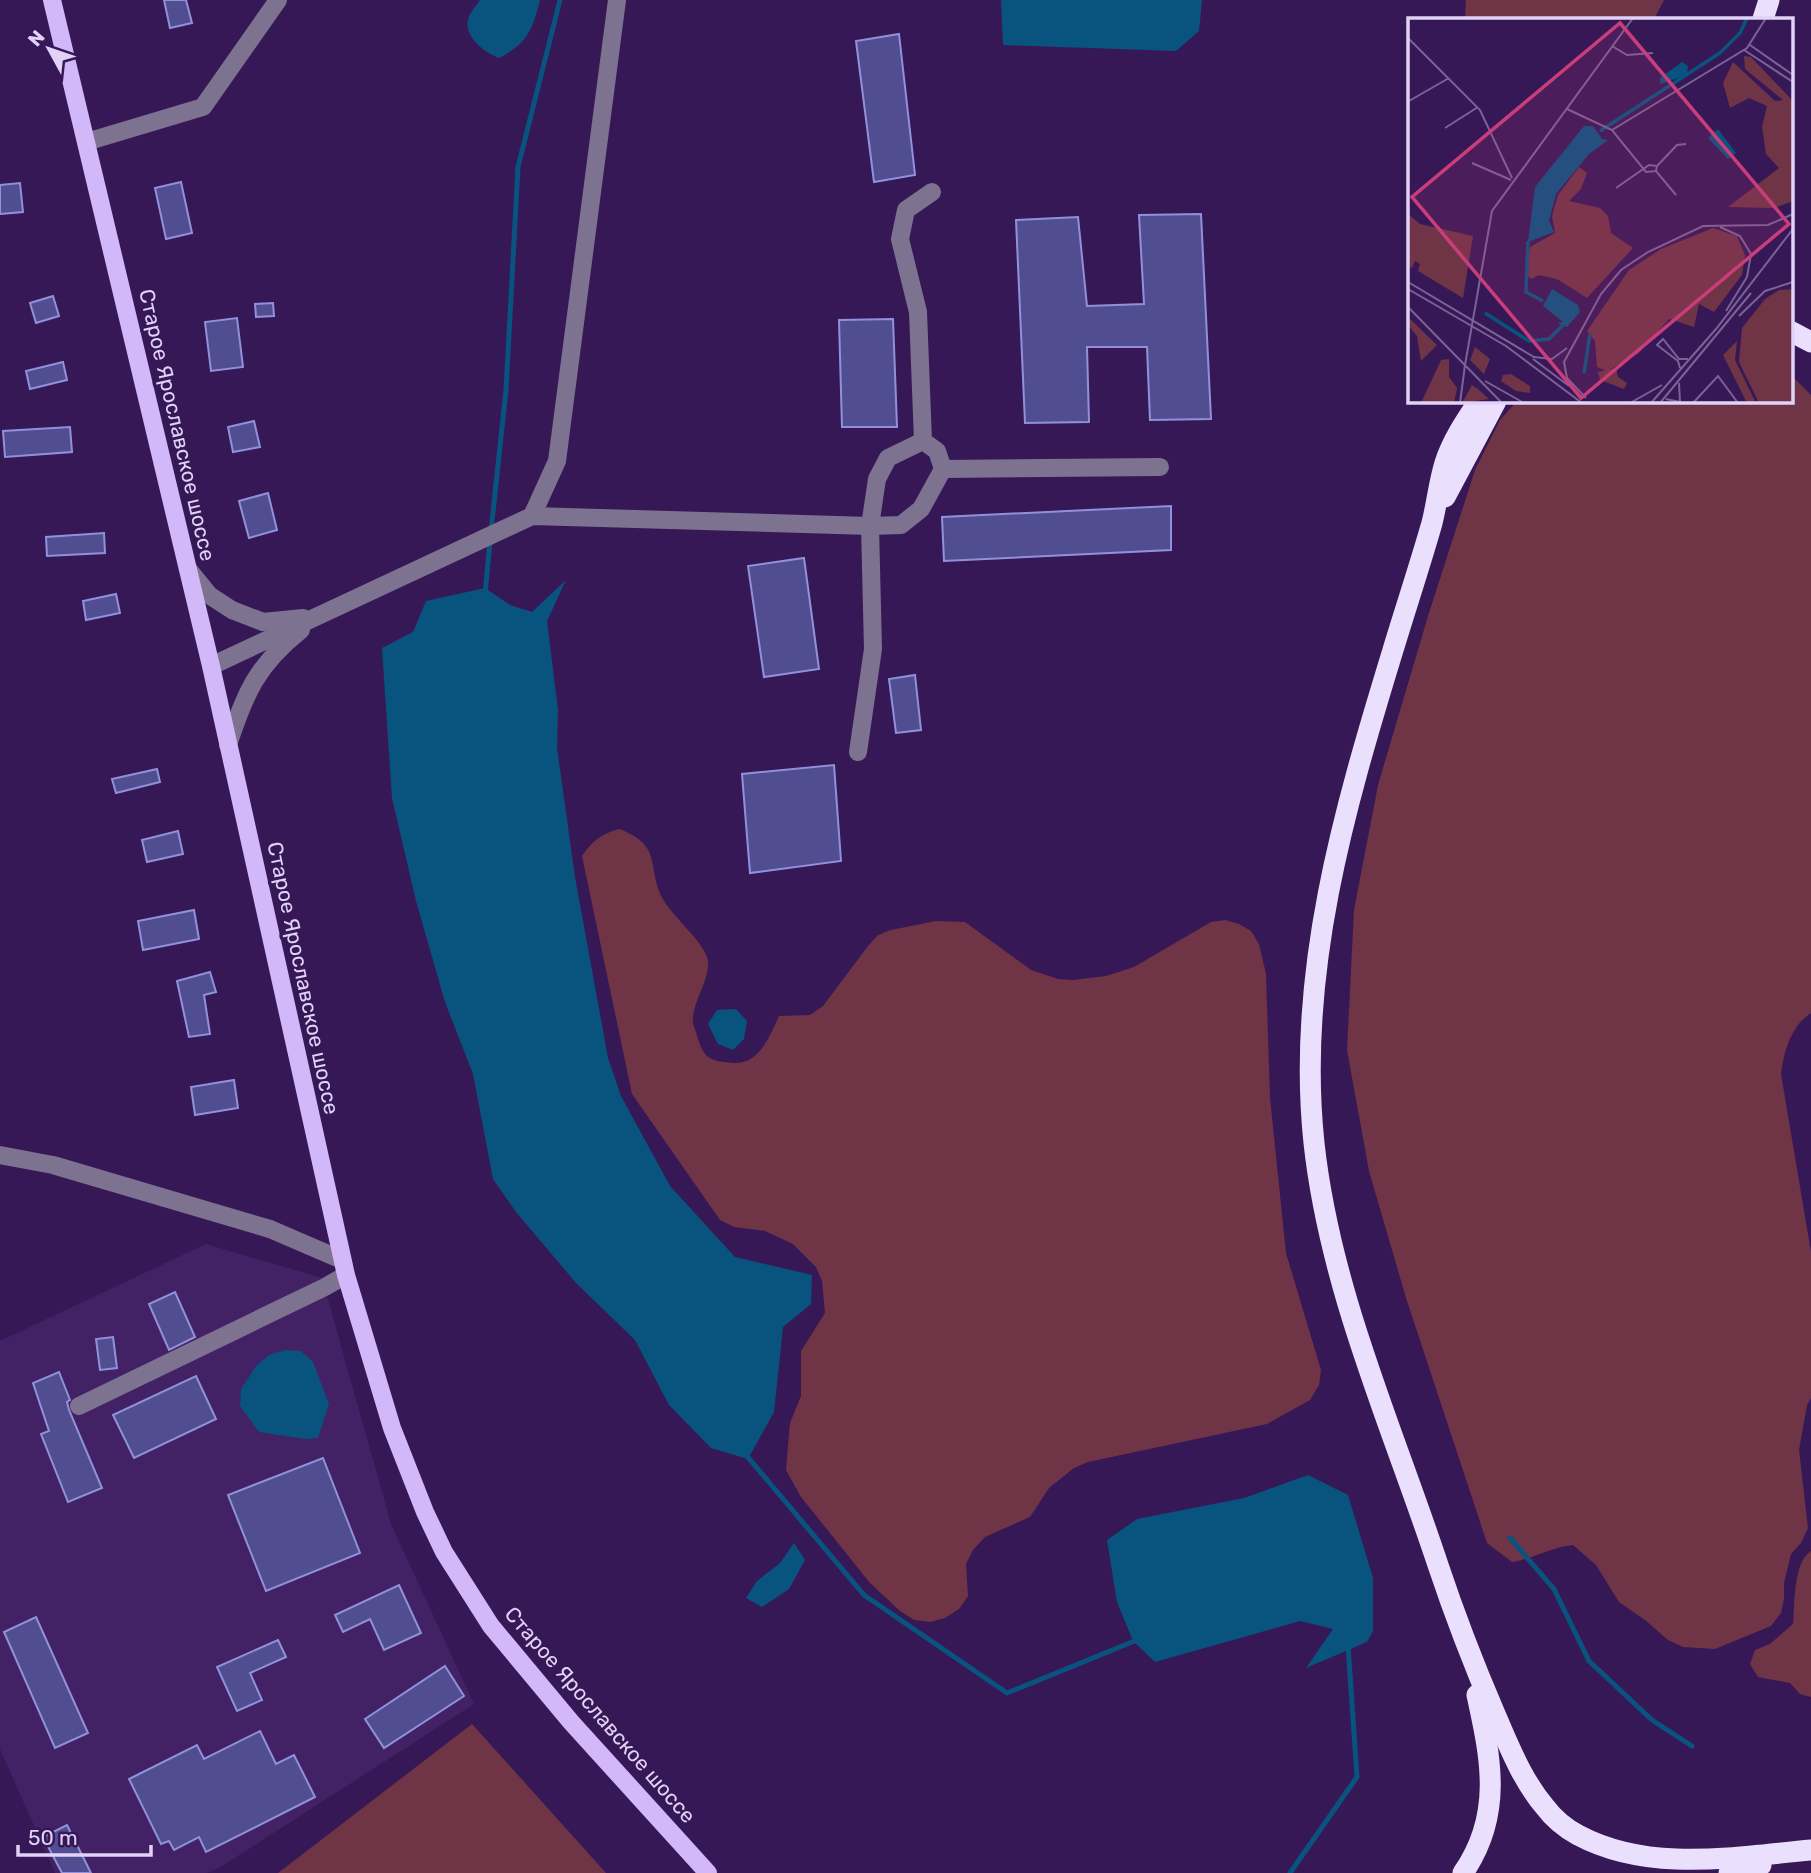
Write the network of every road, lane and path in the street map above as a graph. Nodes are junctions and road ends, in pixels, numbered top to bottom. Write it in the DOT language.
graph roads {
  1 [pos="52,0"];
  2 [pos="278,0"];
  3 [pos="617,0"];
  4 [pos="1769,0"];
  5 [pos="1763,18"];
  6 [pos="86,142"];
  7 [pos="932,192"];
  8 [pos="1794,333"];
  9 [pos="1811,342"];
  10 [pos="1478,402"];
  11 [pos="1495,402"];
  12 [pos="923,441"];
  13 [pos="1160,467"];
  14 [pos="943,469"];
  15 [pos="532,516"];
  16 [pos="1432,520"];
  17 [pos="870,526"];
  18 [pos="188,569"];
  19 [pos="320,615"];
  20 [pos="211,666"];
  21 [pos="228,745"];
  22 [pos="858,752"];
  23 [pos="0,1155"];
  24 [pos="344,1267"];
  25 [pos="79,1406"];
  26 [pos="1467,1648"];
  27 [pos="1811,1852"];
  28 [pos="708,1873"];
  29 [pos="1463,1873"];
  30 [pos="1729,1873"];
  1 -- 6 [label="main road, Старое Ярославское шоссе"];
  2 -- 6 [label="lane"];
  3 -- 15 [label="lane"];
  4 -- 5 [label="highway"];
  6 -- 18 [label="main road, Старое Ярославское шоссе"];
  7 -- 12 [label="lane"];
  8 -- 9 [label="highway"];
  10 -- 16 [label="highway"];
  11 -- 16 [label="highway"];
  12 -- 14 [label="lane"];
  12 -- 17 [label="lane"];
  13 -- 14 [label="lane"];
  14 -- 17 [label="lane"];
  15 -- 17 [label="lane"];
  15 -- 19 [label="lane"];
  16 -- 26 [label="highway"];
  17 -- 22 [label="lane"];
  18 -- 19 [label="lane"];
  18 -- 20 [label="main road, Старое Ярославское шоссе"];
  19 -- 20 [label="lane"];
  19 -- 21 [label="lane"];
  20 -- 21 [label="main road, Старое Ярославское шоссе"];
  21 -- 24 [label="main road, Старое Ярославское шоссе"];
  23 -- 24 [label="lane"];
  24 -- 25 [label="lane"];
  24 -- 28 [label="main road, Старое Ярославское шоссе"];
  26 -- 27 [label="highway"];
  26 -- 29 [label="highway"];
  27 -- 30 [label="highway"];
}
